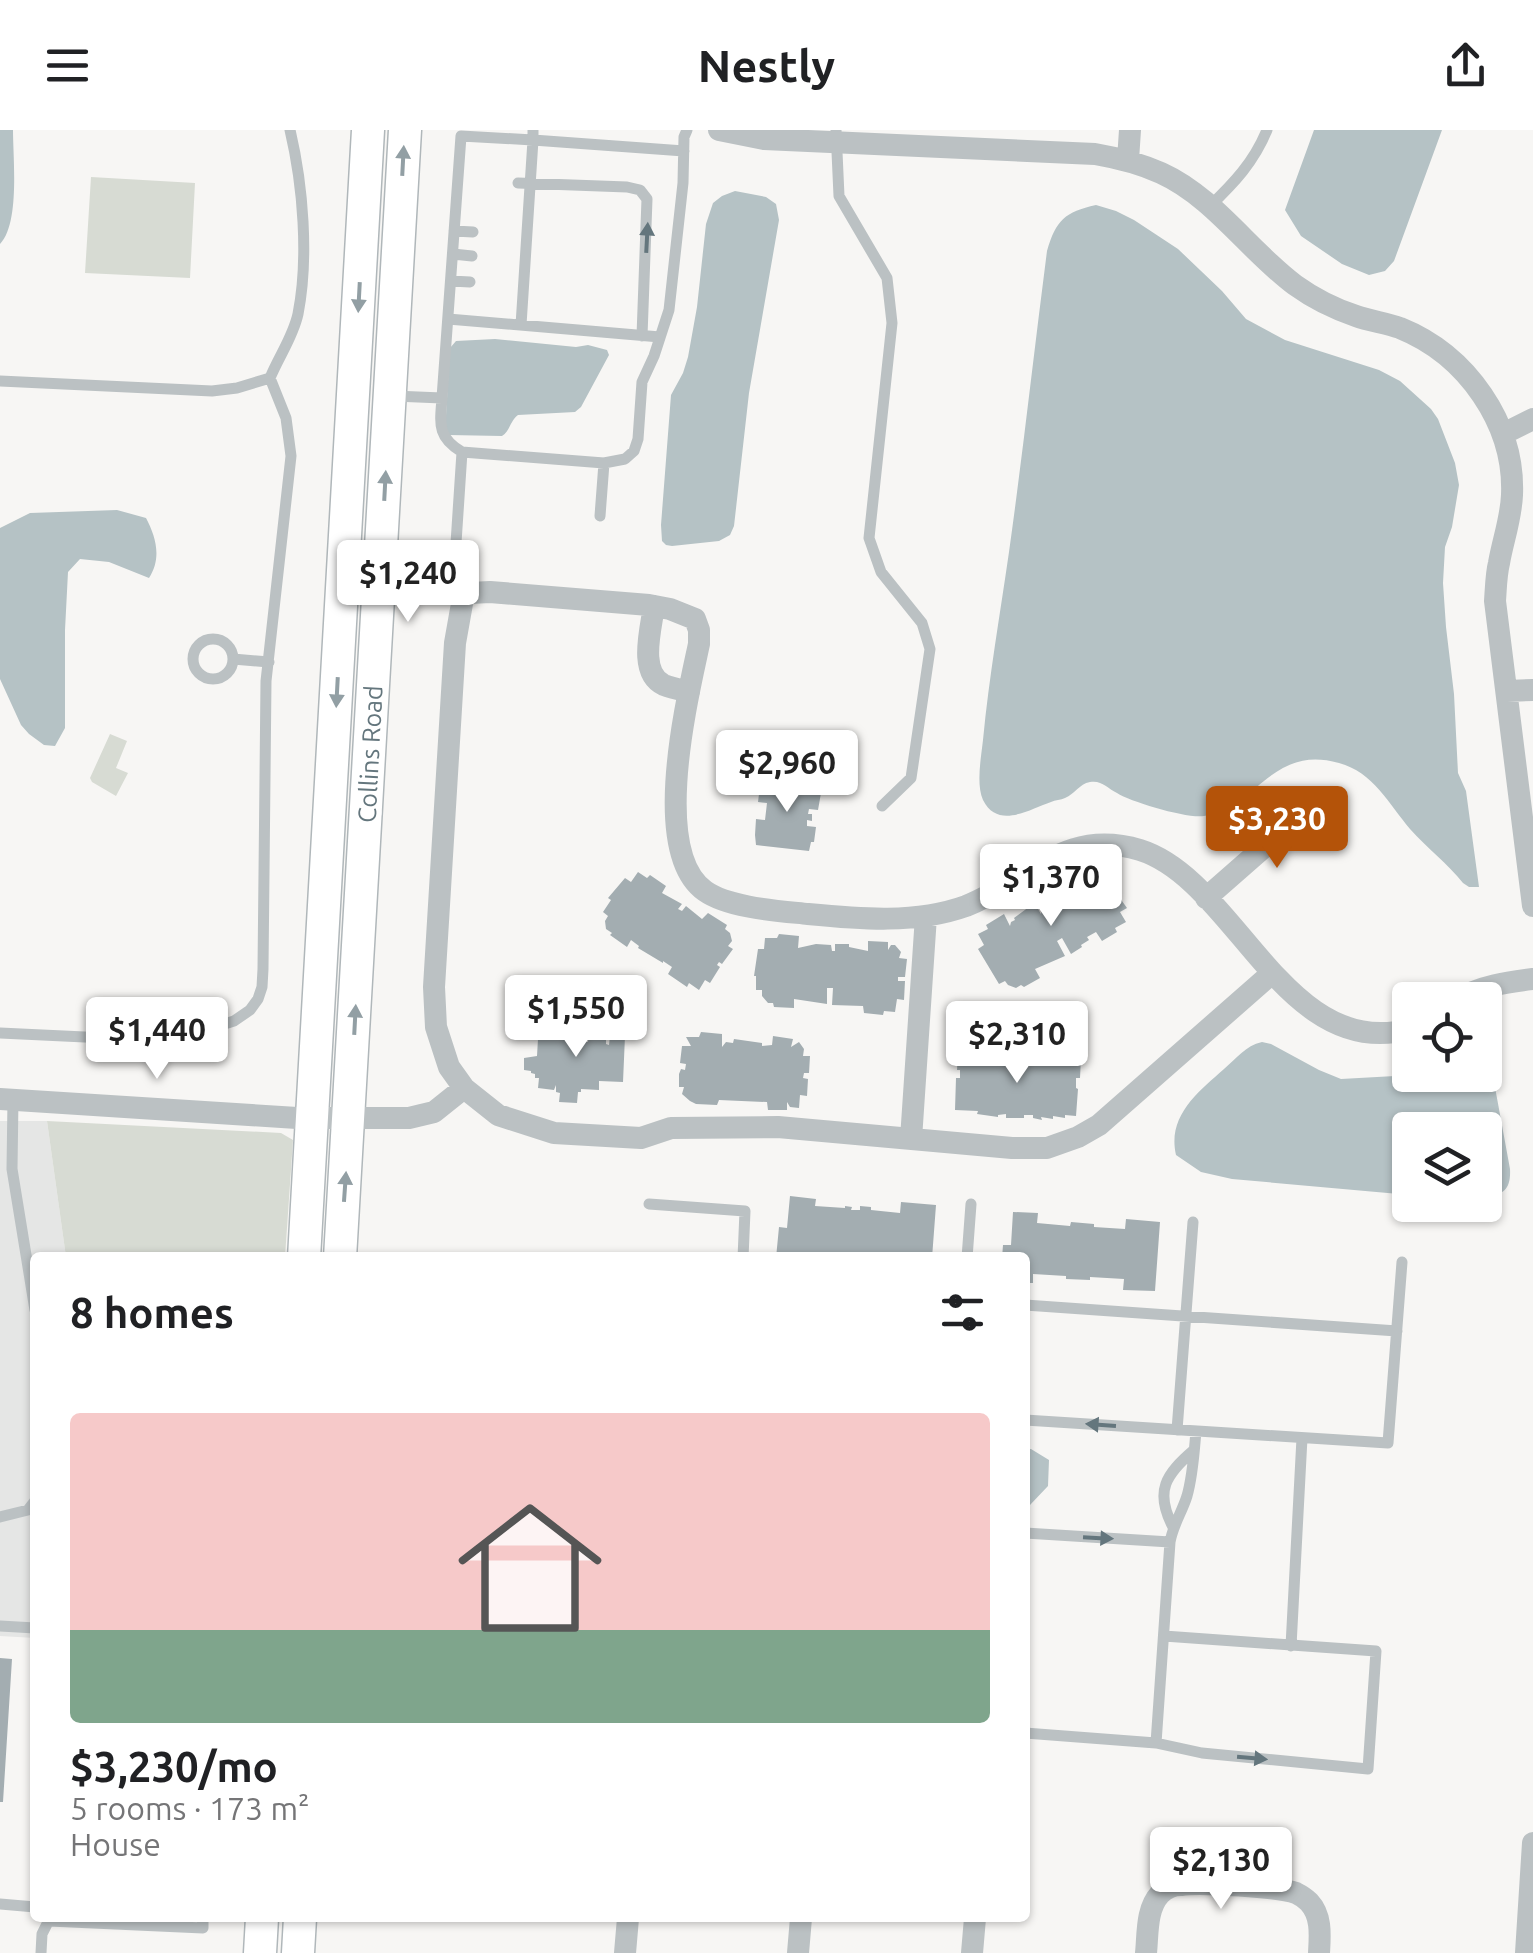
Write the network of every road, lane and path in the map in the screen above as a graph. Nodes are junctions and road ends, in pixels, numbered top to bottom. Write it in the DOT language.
graph roads {
  1 [pos="290,130"];
  2 [pos="368,130"];
  3 [pos="405,130"];
  4 [pos="687,130"];
  5 [pos="718,130"];
  6 [pos="1098,130"];
  7 [pos="1130,130"];
  8 [pos="1267,130"];
  9 [pos="533,135"];
  10 [pos="836,136"];
  11 [pos="684,150"];
  12 [pos="1095,154"];
  13 [pos="1128,160"];
  14 [pos="458,179"];
  15 [pos="475,180"];
  16 [pos="524,183"];
  17 [pos="456,206"];
  18 [pos="473,207"];
  19 [pos="1210,207"];
  20 [pos="454,231"];
  21 [pos="473,232"];
  22 [pos="453,254"];
  23 [pos="472,256"];
  24 [pos="451,281"];
  25 [pos="470,282"];
  26 [pos="448,319"];
  27 [pos="521,326"];
  28 [pos="642,336"];
  29 [pos="660,337"];
  30 [pos="270,378"];
  31 [pos="0,381"];
  32 [pos="390,396"];
  33 [pos="442,398"];
  34 [pos="1533,418"];
  35 [pos="1504,434"];
  36 [pos="462,452"];
  37 [pos="604,463"];
  38 [pos="600,516"];
  39 [pos="456,542"];
  40 [pos="654,606"];
  41 [pos="233,660"];
  42 [pos="269,662"];
  43 [pos="1533,690"];
  44 [pos="1507,691"];
  45 [pos="689,692"];
  46 [pos="1522,725"];
  47 [pos="1312,805"];
  48 [pos="882,806"];
  49 [pos="1206,898"];
  50 [pos="1533,906"];
  51 [pos="926,916"];
  52 [pos="1271,974"];
  53 [pos="1533,979"];
  54 [pos="1502,985"];
  55 [pos="1392,1032"];
  56 [pos="0,1033"];
  57 [pos="464,1088"];
  58 [pos="7,1099"];
  59 [pos="349,1117"];
  60 [pos="313,1118"];
  61 [pos="911,1139"];
  62 [pos="649,1204"];
  63 [pos="971,1204"];
  64 [pos="1193,1222"];
  65 [pos="304,1252"];
  66 [pos="340,1252"];
  67 [pos="743,1252"];
  68 [pos="967,1252"];
  69 [pos="1402,1262"];
  70 [pos="30,1279"];
  71 [pos="1030,1305"];
  72 [pos="1186,1317"];
  73 [pos="1396,1332"];
  74 [pos="1030,1420"];
  75 [pos="1177,1430"];
  76 [pos="1196,1431"];
  77 [pos="1302,1438"];
  78 [pos="1194,1450"];
  79 [pos="30,1508"];
  80 [pos="0,1517"];
  81 [pos="1173,1527"];
  82 [pos="1030,1533"];
  83 [pos="1170,1542"];
  84 [pos="0,1626"];
  85 [pos="30,1628"];
  86 [pos="1164,1636"];
  87 [pos="1291,1646"];
  88 [pos="1030,1733"];
  89 [pos="1156,1743"];
  90 [pos="1533,1843"];
  91 [pos="0,1904"];
  92 [pos="30,1907"];
  93 [pos="48,1922"];
  94 [pos="101,1922"];
  95 [pos="203,1922"];
  96 [pos="262,1922"];
  97 [pos="300,1922"];
  98 [pos="628,1922"];
  99 [pos="801,1922"];
  100 [pos="975,1922"];
  101 [pos="1320,1943"];
  102 [pos="41,1953"];
  103 [pos="260,1953"];
  104 [pos="298,1953"];
  105 [pos="625,1953"];
  106 [pos="798,1953"];
  107 [pos="972,1953"];
  108 [pos="1146,1953"];
  109 [pos="1526,1953"];
  1 -- 30 [label="lane"];
  2 -- 60 [label="main road, Collins Road, one-way"];
  32 -- 3 [label="main road, Collins Road, one-way"];
  4 -- 11 [label="lane"];
  5 -- 10 [label="street"];
  6 -- 12 [label="street"];
  7 -- 13 [label="street"];
  8 -- 19 [label="lane"];
  9 -- 11 [label="lane"];
  9 -- 14 [label="lane"];
  9 -- 16 [label="lane"];
  10 -- 12 [label="street"];
  10 -- 48 [label="lane"];
  11 -- 29 [label="lane"];
  12 -- 13 [label="street"];
  13 -- 19 [label="street"];
  14 -- 15 [label="lane"];
  14 -- 17 [label="lane"];
  16 -- 27 [label="lane"];
  28 -- 16 [label="lane, one-way"];
  17 -- 18 [label="lane"];
  17 -- 20 [label="lane"];
  19 -- 35 [label="street"];
  20 -- 21 [label="lane"];
  20 -- 22 [label="lane"];
  22 -- 23 [label="lane"];
  22 -- 24 [label="lane"];
  24 -- 25 [label="lane"];
  24 -- 26 [label="lane"];
  26 -- 27 [label="lane"];
  26 -- 33 [label="lane"];
  27 -- 28 [label="lane"];
  28 -- 29 [label="lane"];
  29 -- 37 [label="lane"];
  30 -- 31 [label="lane"];
  30 -- 42 [label="lane"];
  32 -- 33 [label="lane"];
  59 -- 32 [label="main road, Collins Road, one-way"];
  33 -- 36 [label="lane"];
  34 -- 35 [label="street"];
  35 -- 44 [label="street"];
  36 -- 37 [label="lane"];
  36 -- 39 [label="lane"];
  37 -- 38 [label="lane"];
  40 -- 45 [label="street"];
  40 -- 45 [label="street"];
  40 -- 57 [label="street"];
  41 -- 42 [label="lane"];
  42 -- 56 [label="lane"];
  43 -- 44 [label="street"];
  44 -- 46 [label="street"];
  45 -- 51 [label="street"];
  46 -- 50 [label="street"];
  47 -- 49 [label="street"];
  49 -- 51 [label="street"];
  49 -- 52 [label="street"];
  51 -- 61 [label="street"];
  52 -- 55 [label="street"];
  52 -- 61 [label="street"];
  53 -- 54 [label="street"];
  57 -- 59 [label="street"];
  57 -- 61 [label="street"];
  58 -- 60 [label="street"];
  58 -- 70 [label="lane"];
  59 -- 60 [label="street"];
  66 -- 59 [label="main road, Collins Road, one-way"];
  60 -- 65 [label="main road, Collins Road"];
  62 -- 67 [label="lane"];
  63 -- 68 [label="lane"];
  64 -- 72 [label="lane"];
  69 -- 73 [label="lane"];
  71 -- 72 [label="lane"];
  72 -- 73 [label="lane"];
  72 -- 75 [label="lane"];
  73 -- 77 [label="lane"];
  75 -- 74 [label="lane, one-way"];
  75 -- 76 [label="lane"];
  76 -- 77 [label="lane"];
  76 -- 78 [label="lane"];
  77 -- 87 [label="lane"];
  78 -- 81 [label="lane"];
  78 -- 81 [label="lane"];
  79 -- 80 [label="lane"];
  81 -- 83 [label="lane"];
  82 -- 83 [label="lane, one-way"];
  83 -- 86 [label="lane"];
  84 -- 85 [label="lane"];
  86 -- 87 [label="lane"];
  86 -- 89 [label="lane"];
  89 -- 87 [label="lane, one-way"];
  88 -- 89 [label="lane"];
  90 -- 109 [label="street"];
  91 -- 92 [label="lane"];
  93 -- 102 [label="lane"];
  94 -- 95 [label="lane"];
  96 -- 103 [label="main road"];
  97 -- 104 [label="main road"];
  98 -- 105 [label="street"];
  99 -- 106 [label="street"];
  100 -- 107 [label="street"];
  101 -- 108 [label="street"];
}
